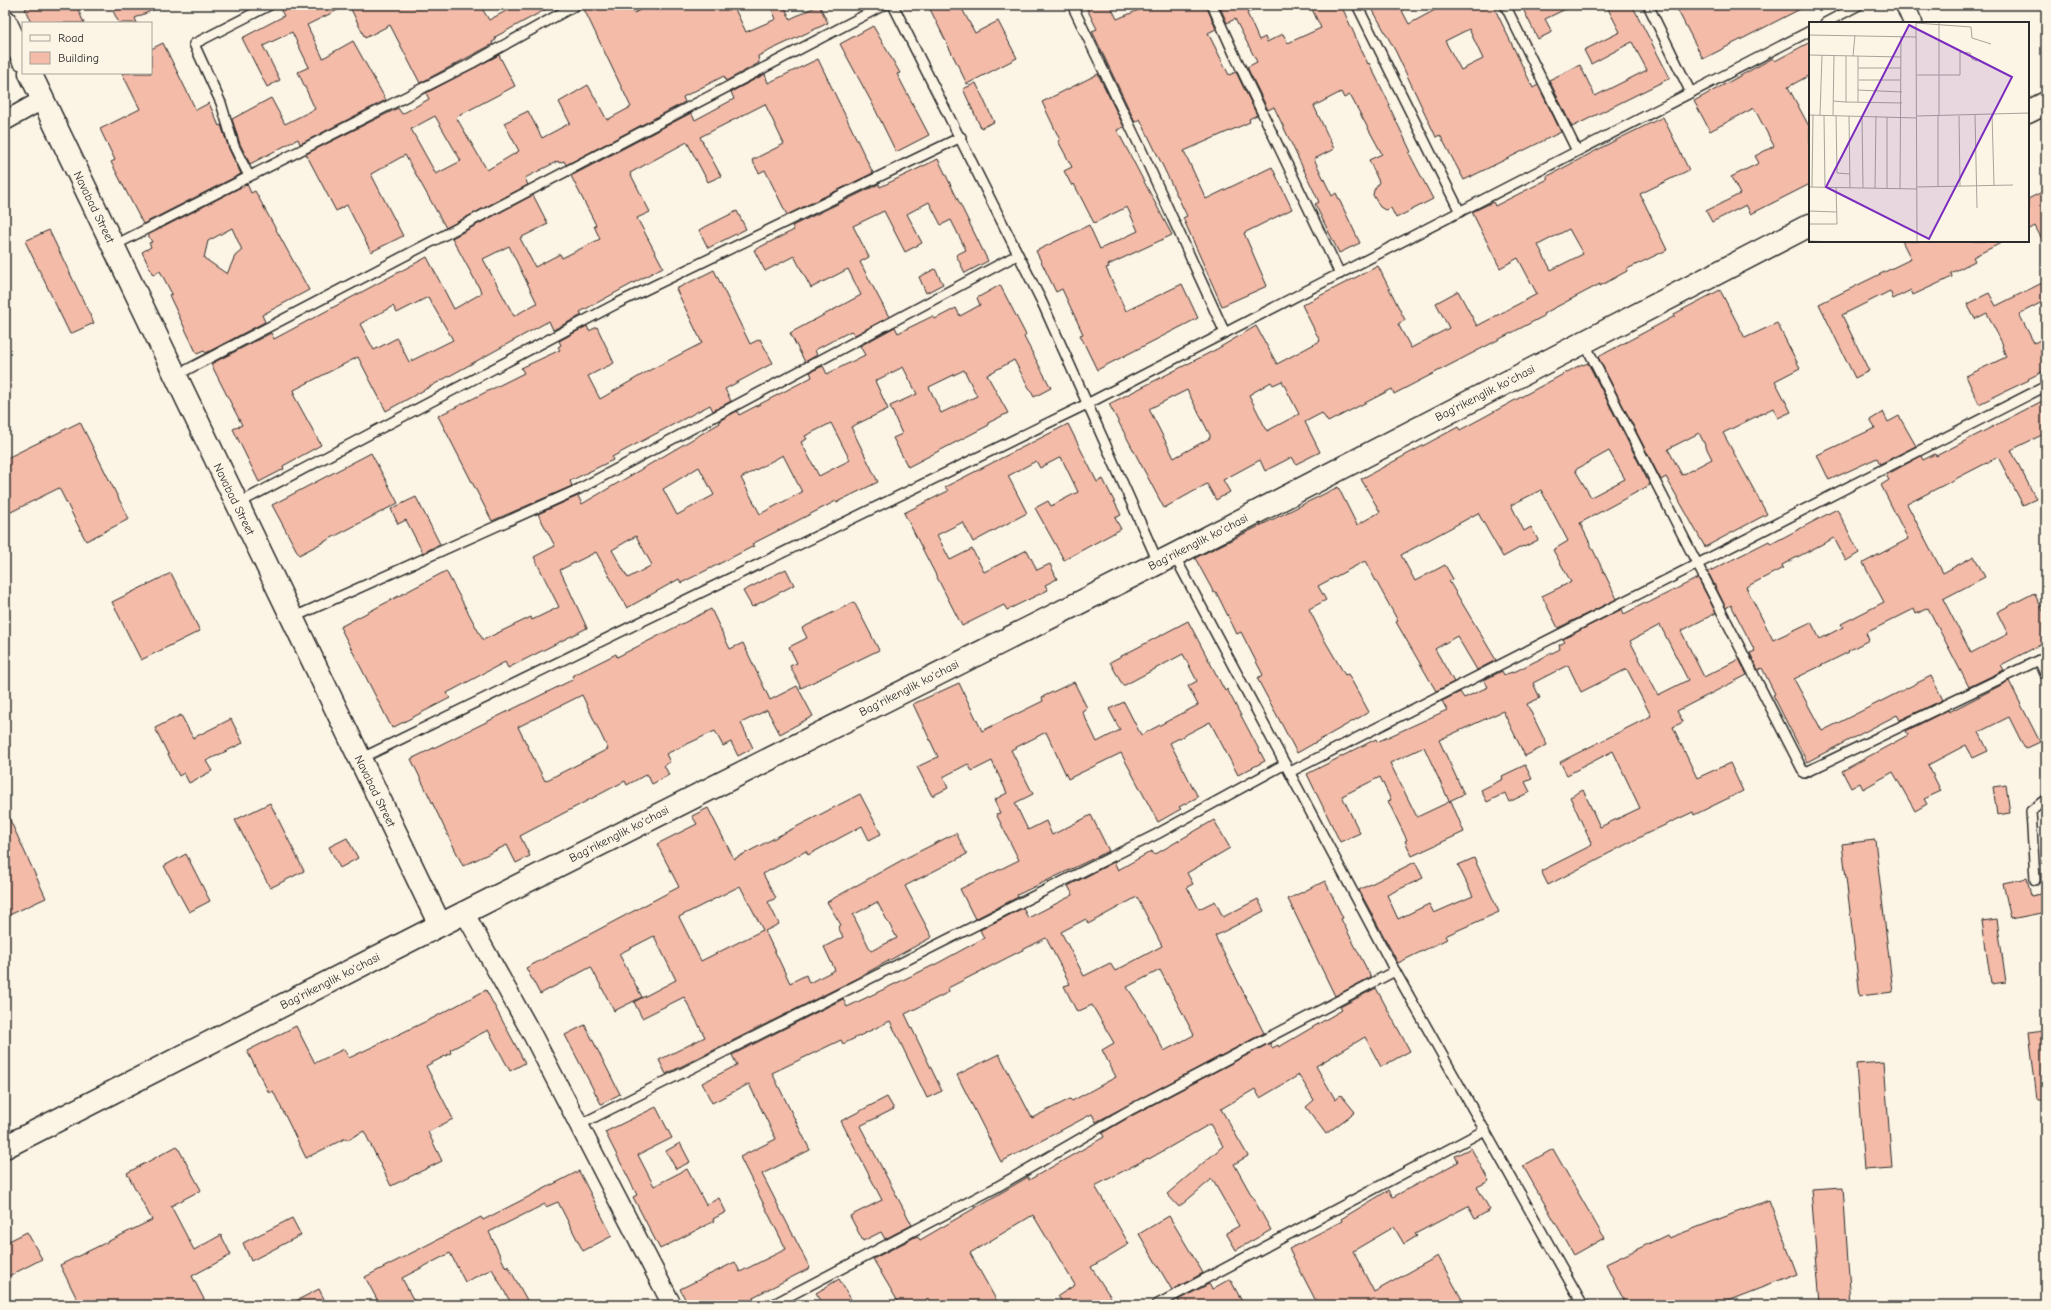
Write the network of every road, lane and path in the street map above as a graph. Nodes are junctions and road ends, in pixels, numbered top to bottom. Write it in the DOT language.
graph roads {
  1 [pos="270,5"];
  2 [pos="576,5"];
  3 [pos="884,5"];
  4 [pos="893,5"];
  5 [pos="1072,5"];
  6 [pos="1212,5"];
  7 [pos="1357,5"];
  8 [pos="1505,5"];
  9 [pos="1648,5"];
  10 [pos="1859,5"];
  11 [pos="1905,5"];
  12 [pos="5,21"];
  13 [pos="1827,22"];
  14 [pos="1913,22"];
  15 [pos="1809,32"];
  16 [pos="22,57"];
  17 [pos="30,74"];
  18 [pos="1691,93"];
  19 [pos="42,100"];
  20 [pos="2046,103"];
  21 [pos="2029,112"];
  22 [pos="5,121"];
  23 [pos="961,137"];
  24 [pos="1577,151"];
  25 [pos="249,176"];
  26 [pos="1460,212"];
  27 [pos="1809,226"];
  28 [pos="114,246"];
  29 [pos="1017,254"];
  30 [pos="1340,274"];
  31 [pos="1225,333"];
  32 [pos="1584,342"];
  33 [pos="175,376"];
  34 [pos="2046,386"];
  35 [pos="1087,404"];
  36 [pos="237,504"];
  37 [pos="1166,559"];
  38 [pos="1697,564"];
  39 [pos="291,619"];
  40 [pos="2046,676"];
  41 [pos="359,759"];
  42 [pos="1288,768"];
  43 [pos="2046,799"];
  44 [pos="2035,880"];
  45 [pos="464,912"];
  46 [pos="440,925"];
  47 [pos="1395,972"];
  48 [pos="579,1125"];
  49 [pos="1485,1130"];
  50 [pos="5,1147"];
  51 [pos="1579,1304"];
  52 [pos="672,1305"];
  53 [pos="772,1305"];
  54 [pos="1156,1305"];
  1 -- 25 [label="lane"];
  2 -- 25 [label="lane"];
  3 -- 33 [label="lane"];
  4 -- 23 [label="lane"];
  5 -- 31 [label="lane"];
  6 -- 30 [label="lane"];
  7 -- 26 [label="lane"];
  8 -- 24 [label="lane"];
  9 -- 18 [label="lane"];
  10 -- 13 [label="lane"];
  11 -- 14 [label="street"];
  12 -- 16 [label="main road"];
  15 -- 18 [label="lane"];
  17 -- 19 [label="main road, Navabad Street"];
  18 -- 24 [label="lane"];
  19 -- 22 [label="street"];
  19 -- 28 [label="main road, Navabad Street"];
  20 -- 21 [label="main road"];
  23 -- 29 [label="lane"];
  23 -- 36 [label="lane"];
  24 -- 26 [label="lane"];
  25 -- 28 [label="lane"];
  26 -- 30 [label="lane"];
  27 -- 32 [label="main road, Bag'rikenglik ko'chasi"];
  28 -- 33 [label="main road, Navabad Street"];
  29 -- 35 [label="lane"];
  29 -- 39 [label="lane"];
  30 -- 31 [label="lane"];
  31 -- 35 [label="lane"];
  32 -- 37 [label="main road, Bag'rikenglik ko'chasi"];
  32 -- 38 [label="lane"];
  33 -- 36 [label="main road, Navabad Street"];
  34 -- 38 [label="lane"];
  35 -- 37 [label="lane"];
  35 -- 41 [label="lane"];
  36 -- 39 [label="main road, Navabad Street"];
  37 -- 42 [label="lane"];
  37 -- 45 [label="main road, Bag'rikenglik ko'chasi"];
  38 -- 40 [label="lane"];
  38 -- 42 [label="lane"];
  39 -- 41 [label="main road, Navabad Street"];
  41 -- 46 [label="main road, Navabad Street"];
  42 -- 47 [label="lane"];
  42 -- 48 [label="lane"];
  43 -- 44 [label="lane"];
  45 -- 46 [label="main road, Bag'rikenglik ko'chasi"];
  45 -- 48 [label="street"];
  46 -- 50 [label="main road, Bag'rikenglik ko'chasi"];
  47 -- 49 [label="lane"];
  47 -- 53 [label="lane"];
  48 -- 52 [label="street"];
  49 -- 51 [label="lane"];
  49 -- 54 [label="lane"];
}
